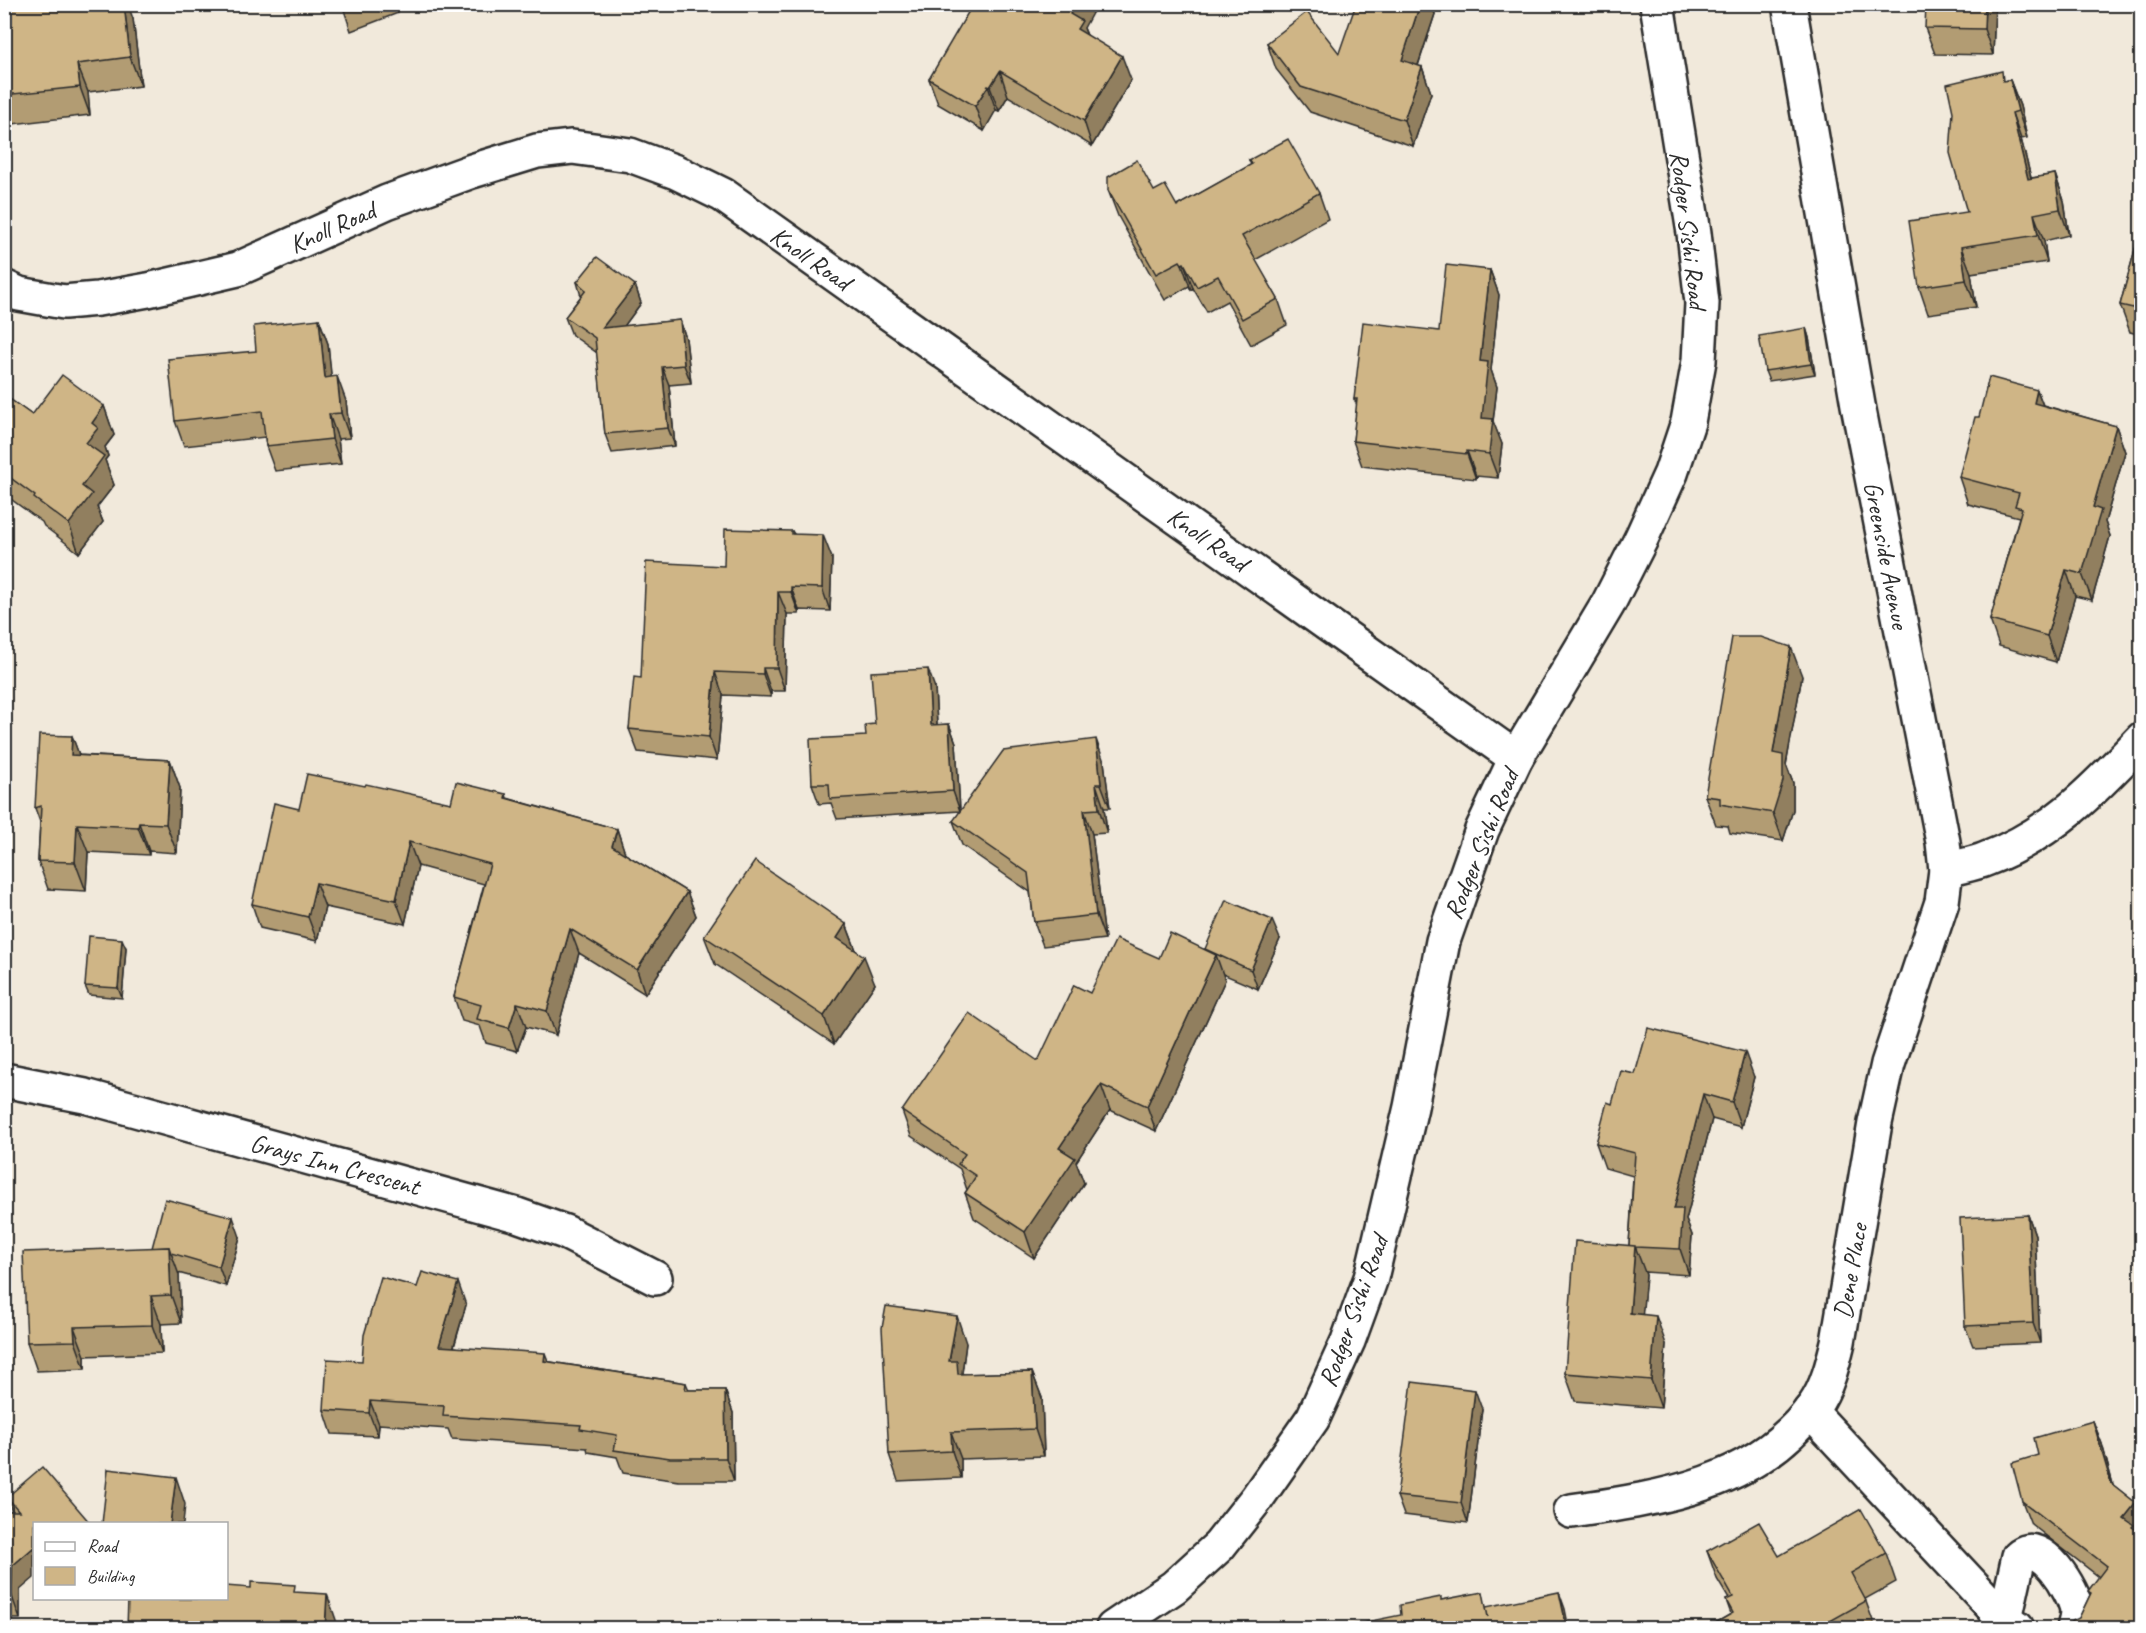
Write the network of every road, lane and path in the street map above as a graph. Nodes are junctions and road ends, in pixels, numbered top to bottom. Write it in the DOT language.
graph roads {
  1 [pos="1657,4"];
  2 [pos="1789,4"];
  3 [pos="4,287"];
  4 [pos="2142,739"];
  5 [pos="1516,758"];
  6 [pos="1946,870"];
  7 [pos="4,1080"];
  8 [pos="655,1278"];
  9 [pos="1810,1411"];
  10 [pos="1571,1511"];
  11 [pos="2011,1624"];
  12 [pos="1113,1629"];
  13 [pos="2074,1629"];
  1 -- 5 [label="street, Rodger Sishi Road"];
  2 -- 6 [label="street, Greenside Avenue"];
  3 -- 5 [label="street, Knoll Road"];
  4 -- 6 [label="street"];
  5 -- 12 [label="street, Rodger Sishi Road"];
  6 -- 9 [label="street, Dene Place"];
  7 -- 8 [label="street, Grays Inn Crescent"];
  9 -- 10 [label="street, Dene Place"];
  9 -- 11 [label="street"];
  11 -- 13 [label="street"];
}
